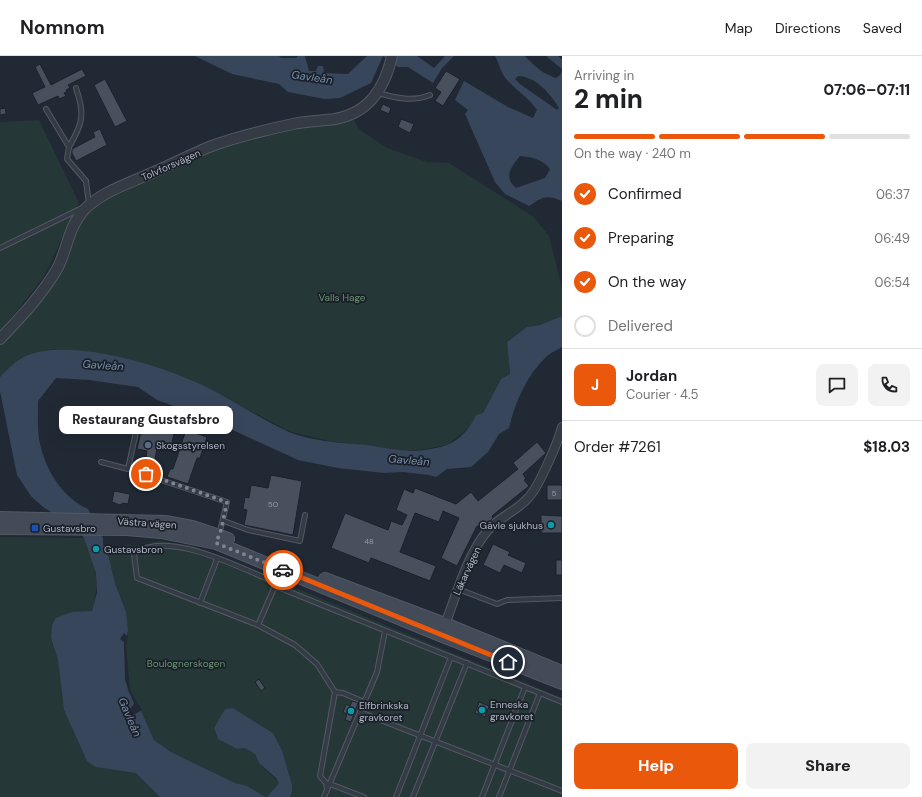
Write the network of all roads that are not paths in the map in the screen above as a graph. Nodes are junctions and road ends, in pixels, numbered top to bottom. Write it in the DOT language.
graph roads {
  1 [pos="391,60"];
  2 [pos="76,88"];
  3 [pos="378,93"];
  4 [pos="430,95"];
  5 [pos="46,110"];
  6 [pos="69,147"];
  7 [pos="89,205"];
  8 [pos="0,248"];
  9 [pos="0,339"];
  10 [pos="174,426"];
  11 [pos="562,427"];
  12 [pos="101,462"];
  13 [pos="128,469"];
  14 [pos="305,515"];
  15 [pos="0,518"];
  16 [pos="224,521"];
  17 [pos="50,523"];
  18 [pos="0,528"];
  19 [pos="217,539"];
  20 [pos="217,559"];
  21 [pos="275,586"];
  22 [pos="458,589"];
  23 [pos="562,598"];
  24 [pos="200,603"];
  25 [pos="445,624"];
  26 [pos="258,625"];
  27 [pos="385,631"];
  28 [pos="440,635"];
  29 [pos="451,657"];
  30 [pos="467,664"];
  31 [pos="562,672"];
  32 [pos="562,683"];
  33 [pos="525,687"];
  34 [pos="335,692"];
  35 [pos="540,692"];
  36 [pos="364,702"];
  37 [pos="562,702"];
  38 [pos="360,712"];
  39 [pos="420,736"];
  40 [pos="435,742"];
  41 [pos="494,765"];
  42 [pos="509,771"];
  43 [pos="330,784"];
  44 [pos="327,789"];
  45 [pos="562,791"];
  46 [pos="324,797"];
  47 [pos="364,797"];
  48 [pos="396,797"];
  49 [pos="413,797"];
  50 [pos="482,797"];
  51 [pos="499,797"];
  1 -- 3 [label="street, Tolvforsvägen"];
  2 -- 6 [label="lane"];
  3 -- 4 [label="lane"];
  3 -- 7 [label="street, Tolvforsvägen"];
  5 -- 6 [label="lane"];
  6 -- 7 [label="lane"];
  7 -- 8 [label="lane"];
  7 -- 9 [label="street, Tolvforsvägen"];
  10 -- 13 [label="lane"];
  11 -- 22 [label="street, Läkarvägen"];
  12 -- 13 [label="lane"];
  13 -- 16 [label="lane"];
  14 -- 16 [label="lane"];
  15 -- 17 [label="main road, Västra vägen"];
  16 -- 19 [label="lane"];
  17 -- 18 [label="main road, Västra vägen"];
  17 -- 19 [label="main road, Västra vägen"];
  19 -- 25 [label="main road, Västra vägen"];
  19 -- 28 [label="main road, Västra vägen"];
  20 -- 21 [label="lane"];
  20 -- 24 [label="lane"];
  20 -- 24 [label="lane"];
  21 -- 26 [label="lane"];
  21 -- 27 [label="lane"];
  22 -- 23 [label="lane"];
  22 -- 25 [label="street, Läkarvägen"];
  24 -- 26 [label="lane"];
  25 -- 28 [label="street"];
  25 -- 31 [label="main road, Västra vägen"];
  26 -- 34 [label="lane"];
  27 -- 29 [label="lane"];
  27 -- 36 [label="lane"];
  28 -- 32 [label="main road, Västra vägen"];
  29 -- 30 [label="lane"];
  29 -- 39 [label="lane"];
  30 -- 33 [label="lane"];
  30 -- 40 [label="lane"];
  33 -- 35 [label="lane"];
  33 -- 41 [label="lane"];
  34 -- 36 [label="lane"];
  34 -- 44 [label="lane"];
  35 -- 37 [label="lane"];
  35 -- 42 [label="lane"];
  36 -- 38 [label="lane"];
  38 -- 39 [label="lane"];
  38 -- 43 [label="lane"];
  39 -- 40 [label="lane"];
  39 -- 48 [label="lane"];
  40 -- 41 [label="lane"];
  40 -- 49 [label="lane"];
  41 -- 42 [label="lane"];
  41 -- 50 [label="lane"];
  42 -- 45 [label="lane"];
  42 -- 51 [label="lane"];
  43 -- 44 [label="lane"];
  43 -- 47 [label="lane"];
  44 -- 46 [label="lane"];
}
